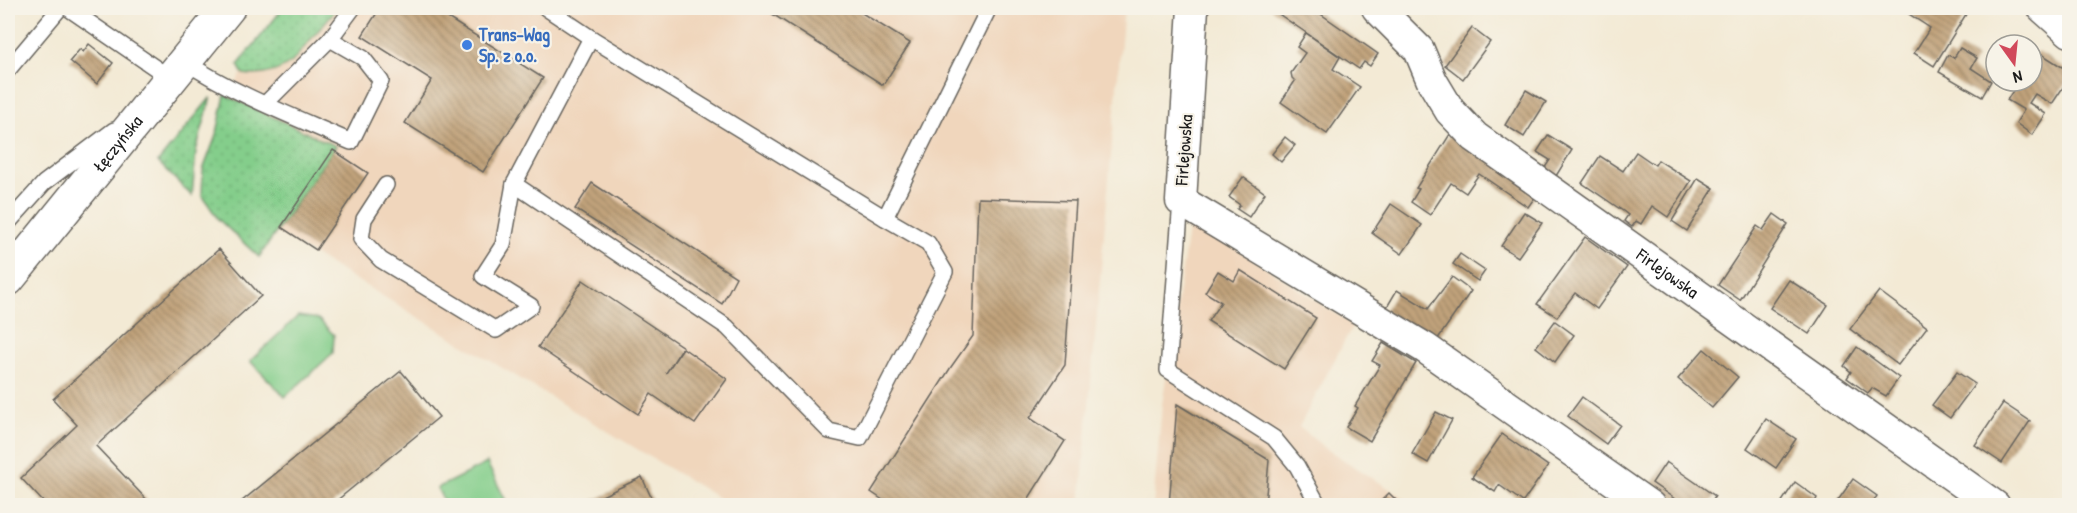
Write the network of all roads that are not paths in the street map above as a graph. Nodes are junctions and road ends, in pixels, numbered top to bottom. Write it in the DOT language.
graph roads {
  1 [pos="60,8"];
  2 [pos="68,8"];
  3 [pos="228,8"];
  4 [pos="353,8"];
  5 [pos="546,8"];
  6 [pos="989,8"];
  7 [pos="1193,8"];
  8 [pos="1377,8"];
  9 [pos="2043,8"];
  10 [pos="2070,32"];
  11 [pos="591,38"];
  12 [pos="330,39"];
  13 [pos="8,70"];
  14 [pos="169,80"];
  15 [pos="265,104"];
  16 [pos="514,184"];
  17 [pos="386,185"];
  18 [pos="1181,201"];
  19 [pos="885,218"];
  20 [pos="8,223"];
  21 [pos="8,279"];
  22 [pos="1318,506"];
  23 [pos="1650,506"];
  24 [pos="1995,506"];
  1 -- 13 [label="lane"];
  2 -- 14 [label="lane"];
  3 -- 14 [label="street, Łęczyńska"];
  4 -- 12 [label="lane"];
  5 -- 11 [label="lane"];
  6 -- 19 [label="lane"];
  7 -- 18 [label="street, Firlejowska"];
  8 -- 24 [label="street, Firlejowska"];
  9 -- 10 [label="street"];
  11 -- 16 [label="lane"];
  11 -- 19 [label="lane"];
  12 -- 15 [label="lane"];
  12 -- 15 [label="lane"];
  14 -- 15 [label="lane"];
  14 -- 20 [label="lane"];
  14 -- 21 [label="street, Łęczyńska"];
  16 -- 17 [label="lane"];
  16 -- 19 [label="lane"];
  18 -- 22 [label="lane"];
  18 -- 23 [label="street, Firlejowska"];
}
